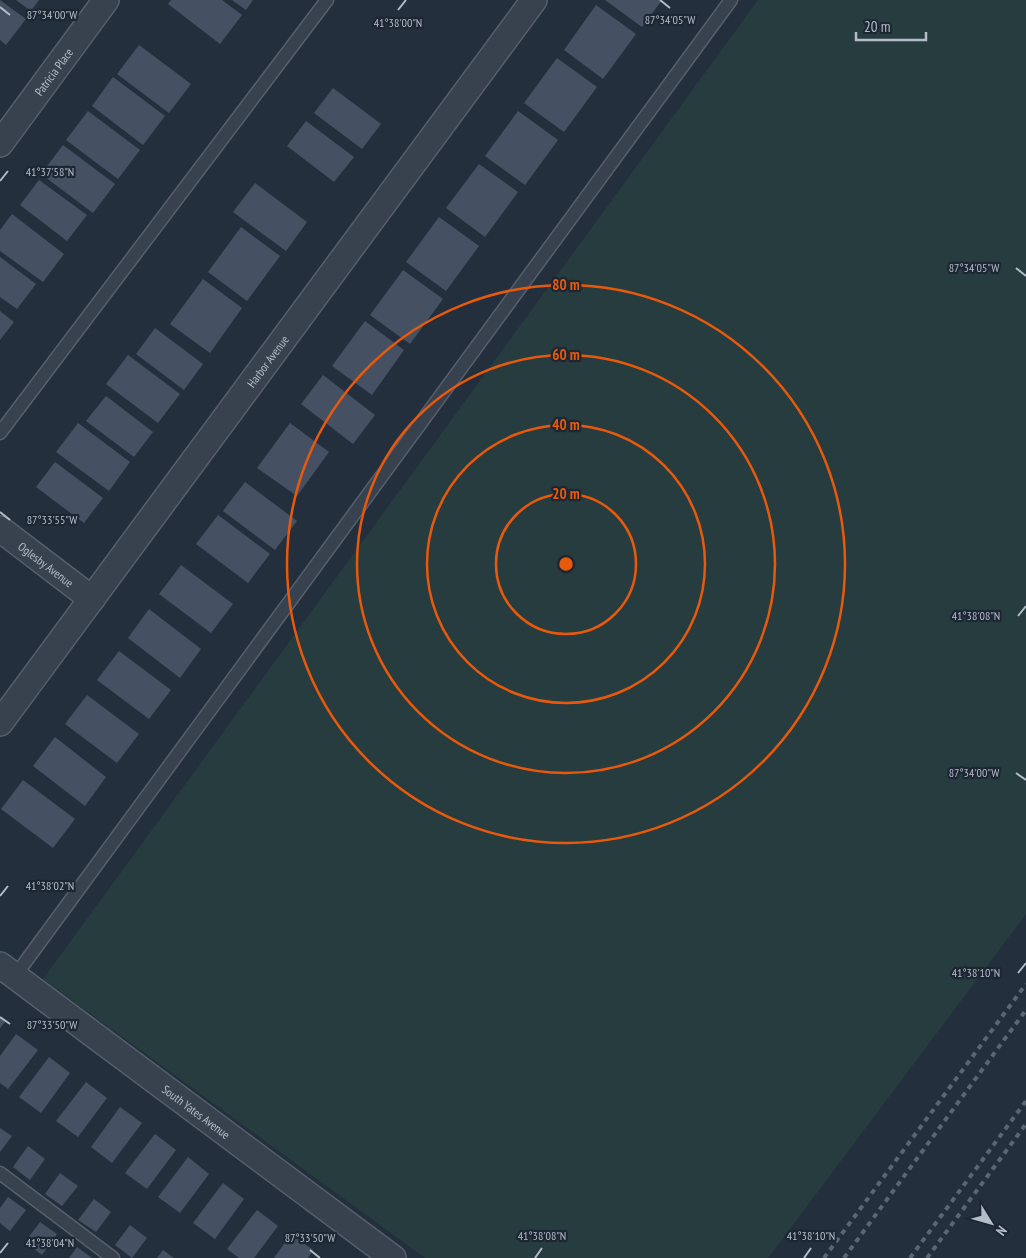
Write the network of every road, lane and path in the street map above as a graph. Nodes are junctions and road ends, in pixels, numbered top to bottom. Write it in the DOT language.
graph roads {
  1 [pos="106,0"];
  2 [pos="327,0"];
  3 [pos="731,0"];
  4 [pos="526,3"];
  5 [pos="0,144"];
  6 [pos="0,433"];
  7 [pos="0,530"];
  8 [pos="92,599"];
  9 [pos="0,723"];
  10 [pos="8,970"];
  11 [pos="0,1173"];
  12 [pos="113,1258"];
  13 [pos="393,1258"];
  1 -- 5 [label="street, Patricia Place"];
  2 -- 6 [label="lane"];
  3 -- 10 [label="lane"];
  4 -- 8 [label="street, Harbor Avenue"];
  7 -- 8 [label="street, Oglesby Avenue"];
  8 -- 9 [label="street, Harbor Avenue"];
  10 -- 13 [label="street, South Yates Avenue"];
  11 -- 12 [label="lane"];
}
